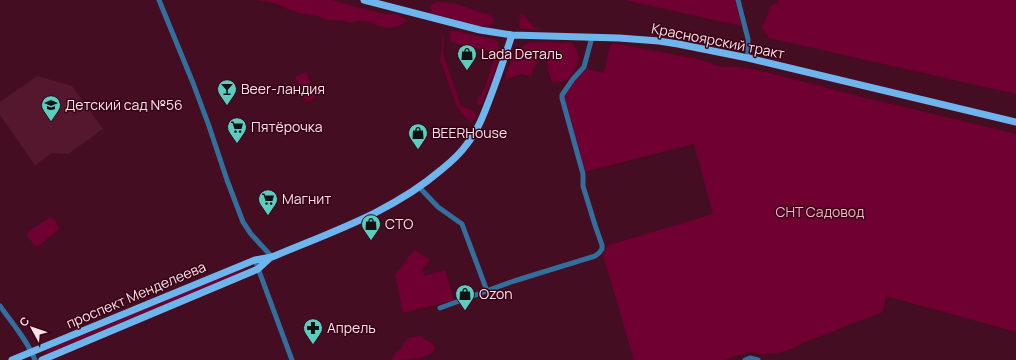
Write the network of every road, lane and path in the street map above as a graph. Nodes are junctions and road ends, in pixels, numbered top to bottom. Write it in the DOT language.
graph roads {
  1 [pos="159,0"];
  2 [pos="364,0"];
  3 [pos="738,0"];
  4 [pos="512,35"];
  5 [pos="592,37"];
  6 [pos="748,58"];
  7 [pos="1016,122"];
  8 [pos="419,188"];
  9 [pos="272,257"];
  10 [pos="255,260"];
  11 [pos="258,269"];
  12 [pos="487,291"];
  13 [pos="0,306"];
  14 [pos="440,308"];
  15 [pos="32,352"];
  16 [pos="12,360"];
  17 [pos="35,360"];
  18 [pos="42,360"];
  19 [pos="292,360"];
  20 [pos="745,360"];
  21 [pos="758,360"];
  1 -- 9 [label="street"];
  2 -- 4 [label="main road, Красноярский тракт"];
  3 -- 6 [label="street"];
  4 -- 5 [label="main road, Красноярский тракт"];
  4 -- 8 [label="main road, проспект Менделеева"];
  5 -- 6 [label="main road, Красноярский тракт"];
  5 -- 12 [label="street"];
  6 -- 7 [label="main road, Красноярский тракт"];
  8 -- 9 [label="main road, проспект Менделеева"];
  8 -- 12 [label="street"];
  9 -- 10 [label="main road, проспект Менделеева"];
  9 -- 11 [label="main road, проспект Менделеева"];
  10 -- 11 [label="street"];
  10 -- 15 [label="main road, проспект Менделеева"];
  11 -- 18 [label="main road, проспект Менделеева"];
  11 -- 19 [label="street"];
  12 -- 14 [label="street"];
  13 -- 15 [label="street"];
  15 -- 16 [label="main road, проспект Менделеева"];
  15 -- 17 [label="street"];
  20 -- 21 [label="street"];
}
